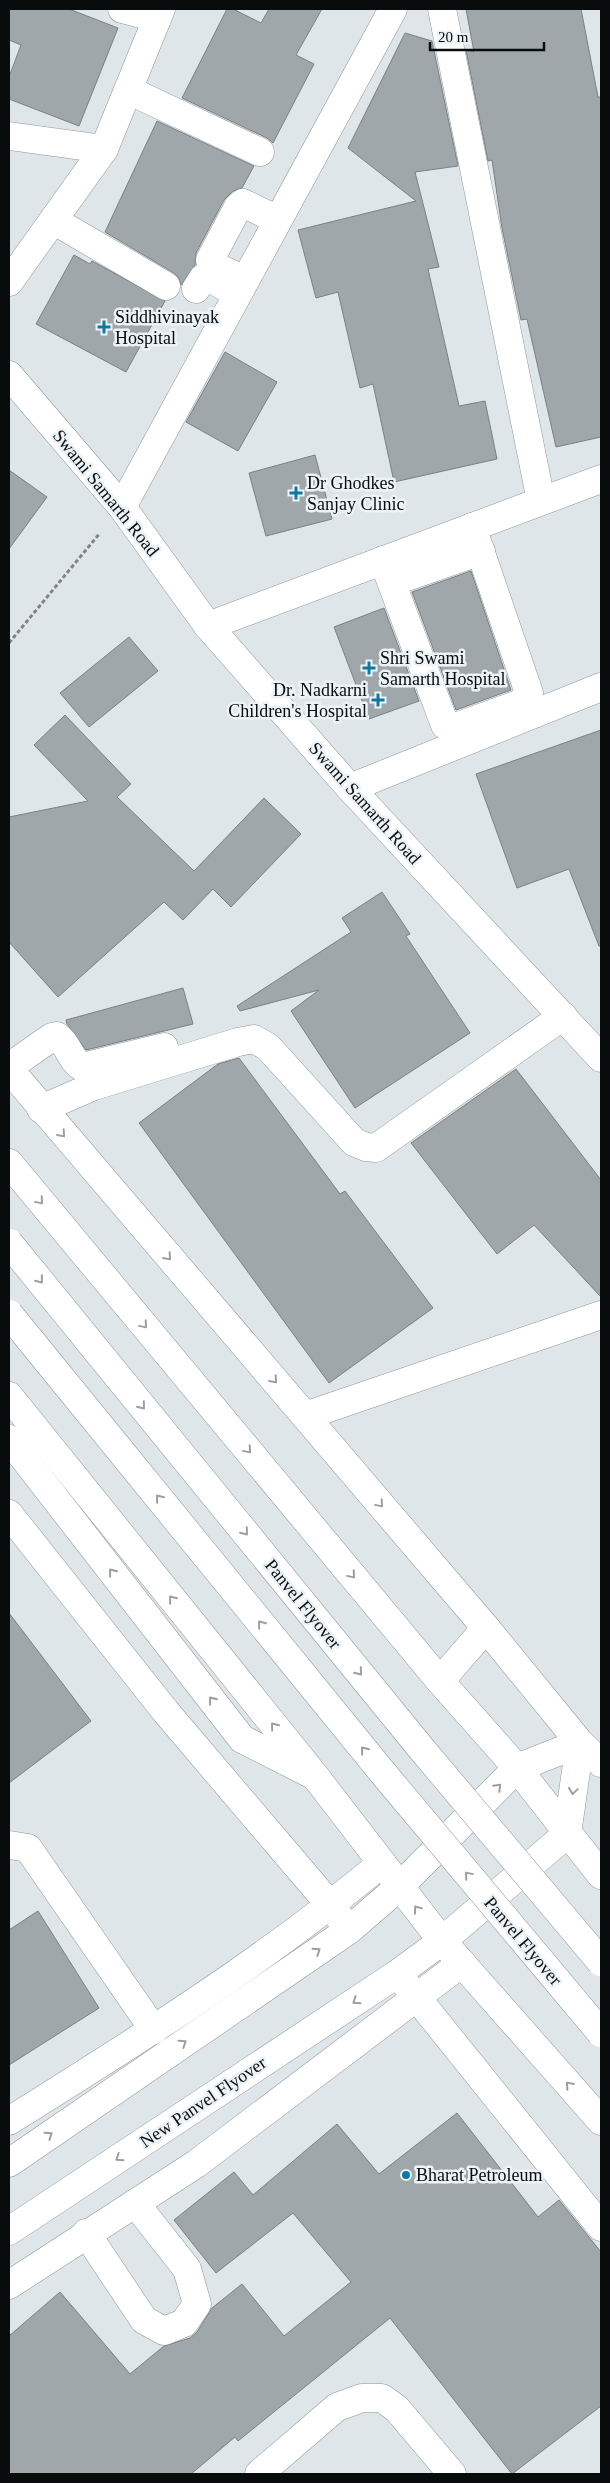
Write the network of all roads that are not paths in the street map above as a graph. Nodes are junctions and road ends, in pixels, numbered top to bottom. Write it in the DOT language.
graph roads {
  1 [pos="122,9"];
  2 [pos="392,9"];
  3 [pos="442,9"];
  4 [pos="159,14"];
  5 [pos="128,90"];
  6 [pos="9,136"];
  7 [pos="104,149"];
  8 [pos="260,152"];
  9 [pos="53,220"];
  10 [pos="272,230"];
  11 [pos="9,282"];
  12 [pos="242,286"];
  13 [pos="9,375"];
  14 [pos="601,479"];
  15 [pos="541,501"];
  16 [pos="122,508"];
  17 [pos="476,539"];
  18 [pos="387,571"];
  19 [pos="208,626"];
  20 [pos="601,687"];
  21 [pos="350,788"];
  22 [pos="563,1016"];
  23 [pos="194,1040"];
  24 [pos="601,1058"];
  25 [pos="9,1068"];
  26 [pos="41,1109"];
  27 [pos="9,1163"];
  28 [pos="9,1243"];
  29 [pos="9,1314"];
  30 [pos="601,1315"];
  31 [pos="9,1396"];
  32 [pos="306,1416"];
  33 [pos="9,1438"];
  34 [pos="9,1514"];
  35 [pos="486,1628"];
  36 [pos="440,1681"];
  37 [pos="591,1738"];
  38 [pos="601,1763"];
  39 [pos="517,1768"];
  40 [pos="315,1776"];
  41 [pos="567,1834"];
  42 [pos="9,1845"];
  43 [pos="382,1863"];
  44 [pos="601,1875"];
  45 [pos="400,1886"];
  46 [pos="331,1906"];
  47 [pos="349,1930"];
  48 [pos="442,1941"];
  49 [pos="601,1962"];
  50 [pos="462,1963"];
  51 [pos="397,1974"];
  52 [pos="416,1997"];
  53 [pos="154,2030"];
  54 [pos="601,2033"];
  55 [pos="9,2121"];
  56 [pos="601,2121"];
  57 [pos="9,2163"];
  58 [pos="135,2203"];
  59 [pos="601,2228"];
  60 [pos="9,2231"];
  61 [pos="86,2233"];
  62 [pos="9,2285"];
  63 [pos="259,2474"];
  64 [pos="452,2474"];
  1 -- 4 [label="main road"];
  2 -- 10 [label="main road"];
  3 -- 15 [label="main road"];
  4 -- 5 [label="main road"];
  5 -- 7 [label="main road"];
  5 -- 8 [label="main road"];
  6 -- 7 [label="main road"];
  7 -- 9 [label="main road"];
  9 -- 11 [label="main road"];
  9 -- 12 [label="main road"];
  10 -- 12 [label="main road"];
  10 -- 12 [label="main road"];
  12 -- 16 [label="main road"];
  13 -- 16 [label="main road, Swami Samarth Road"];
  14 -- 15 [label="main road"];
  15 -- 17 [label="main road"];
  16 -- 19 [label="main road, Swami Samarth Road"];
  17 -- 18 [label="main road"];
  17 -- 18 [label="main road"];
  18 -- 19 [label="main road"];
  19 -- 21 [label="main road, Swami Samarth Road"];
  20 -- 21 [label="main road"];
  21 -- 22 [label="main road, Swami Samarth Road"];
  22 -- 24 [label="main road, Swami Samarth Road"];
  22 -- 26 [label="main road"];
  23 -- 25 [label="main road"];
  25 -- 26 [label="main road"];
  26 -- 32 [label="main road, one-way"];
  27 -- 36 [label="main road, one-way"];
  28 -- 49 [label="main road, Panvel Flyover, one-way, bridge"];
  54 -- 29 [label="main road, Panvel Flyover, one-way, bridge"];
  30 -- 32 [label="main road"];
  40 -- 31 [label="main road, one-way"];
  32 -- 35 [label="main road, one-way"];
  40 -- 33 [label="main road, one-way"];
  34 -- 46 [label="main road"];
  35 -- 36 [label="main road"];
  35 -- 37 [label="main road"];
  36 -- 39 [label="main road"];
  37 -- 38 [label="main road"];
  37 -- 39 [label="main road"];
  37 -- 41 [label="main road, one-way"];
  39 -- 41 [label="main road"];
  45 -- 39 [label="main road, one-way"];
  40 -- 43 [label="main road"];
  41 -- 44 [label="main road"];
  41 -- 48 [label="main road, New Panvel Flyover"];
  42 -- 53 [label="main road"];
  43 -- 45 [label="main road"];
  43 -- 46 [label="main road"];
  45 -- 47 [label="main road"];
  48 -- 45 [label="main road, one-way"];
  46 -- 47 [label="main road"];
  46 -- 53 [label="main road"];
  57 -- 47 [label="main road, one-way"];
  48 -- 50 [label="main road"];
  48 -- 51 [label="main road, New Panvel Flyover"];
  50 -- 52 [label="main road"];
  56 -- 50 [label="main road, one-way"];
  51 -- 52 [label="main road"];
  51 -- 60 [label="main road, New Panvel Flyover, one-way"];
  52 -- 58 [label="main road"];
  52 -- 59 [label="main road"];
  53 -- 55 [label="main road"];
  58 -- 61 [label="main road"];
  58 -- 61 [label="main road"];
  61 -- 62 [label="main road"];
  63 -- 64 [label="main road"];
}
